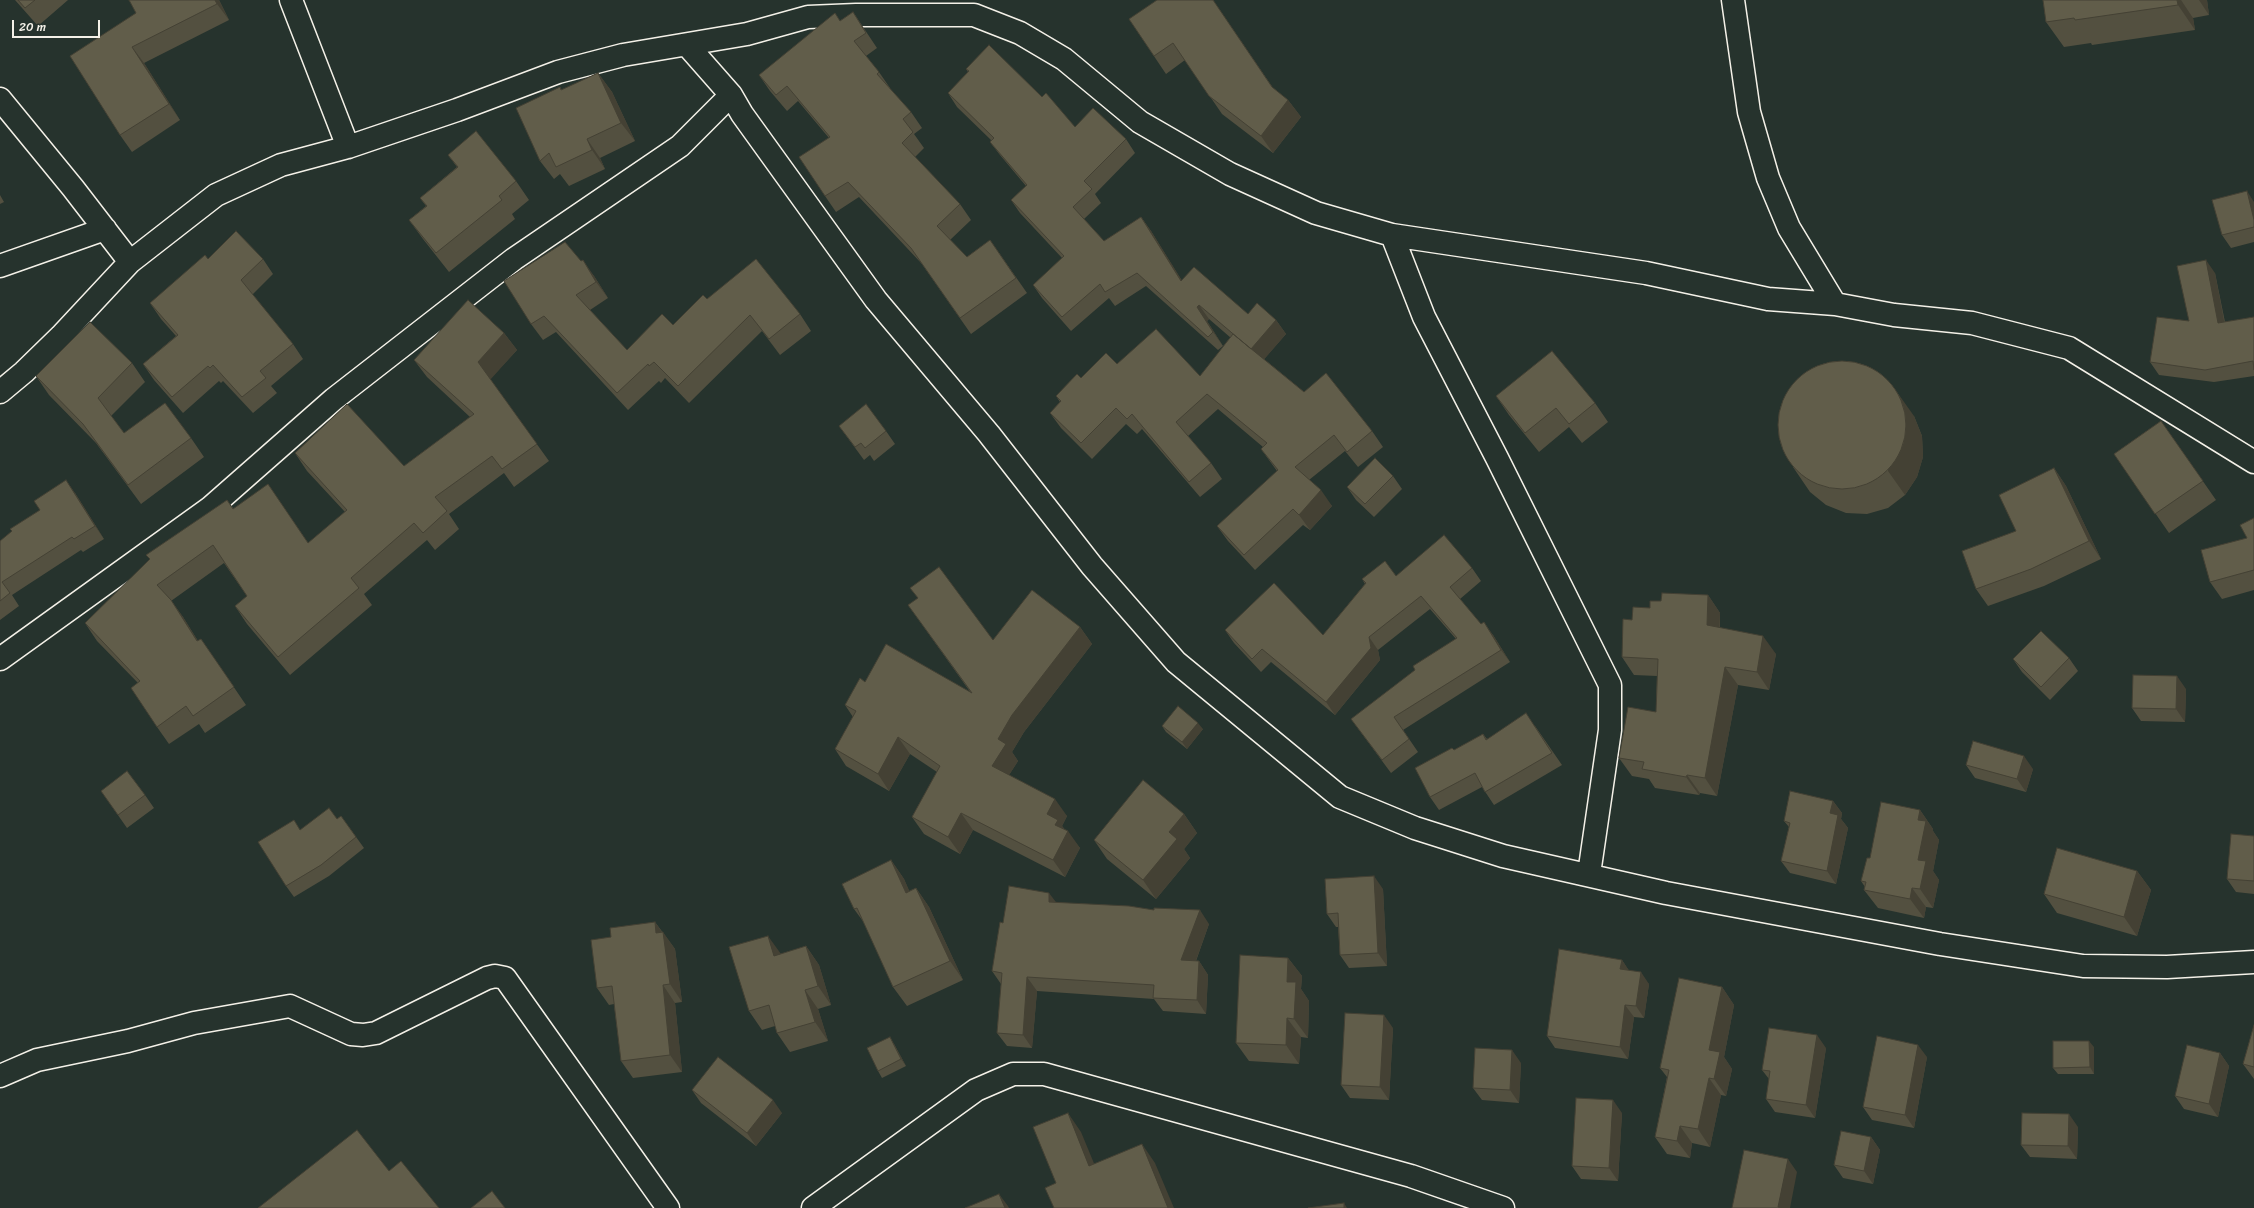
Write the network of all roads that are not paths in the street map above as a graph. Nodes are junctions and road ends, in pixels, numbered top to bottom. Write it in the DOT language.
graph roads {
  1 [pos="291,0"];
  2 [pos="1733,0"];
  3 [pos="854,7"];
  4 [pos="970,8"];
  5 [pos="687,45"];
  6 [pos="731,95"];
  7 [pos="0,99"];
  8 [pos="348,147"];
  9 [pos="105,229"];
  10 [pos="1392,235"];
  11 [pos="130,262"];
  12 [pos="0,266"];
  13 [pos="1836,304"];
  14 [pos="0,392"];
  15 [pos="2254,462"];
  16 [pos="0,659"];
  17 [pos="1589,874"];
  18 [pos="2254,962"];
  19 [pos="0,1076"];
  20 [pos="668,1208"];
  21 [pos="813,1208"];
  22 [pos="1502,1208"];
  1 -- 8 [label="street"];
  2 -- 13 [label="street"];
  3 -- 4 [label="street"];
  3 -- 5 [label="street"];
  4 -- 10 [label="street"];
  5 -- 6 [label="street"];
  5 -- 8 [label="street"];
  6 -- 16 [label="street"];
  6 -- 17 [label="street"];
  7 -- 9 [label="street"];
  8 -- 11 [label="street"];
  9 -- 11 [label="street"];
  9 -- 12 [label="street"];
  10 -- 13 [label="street"];
  10 -- 17 [label="street"];
  11 -- 14 [label="street"];
  13 -- 15 [label="street"];
  17 -- 18 [label="street"];
  19 -- 20 [label="street"];
  21 -- 22 [label="street"];
}
